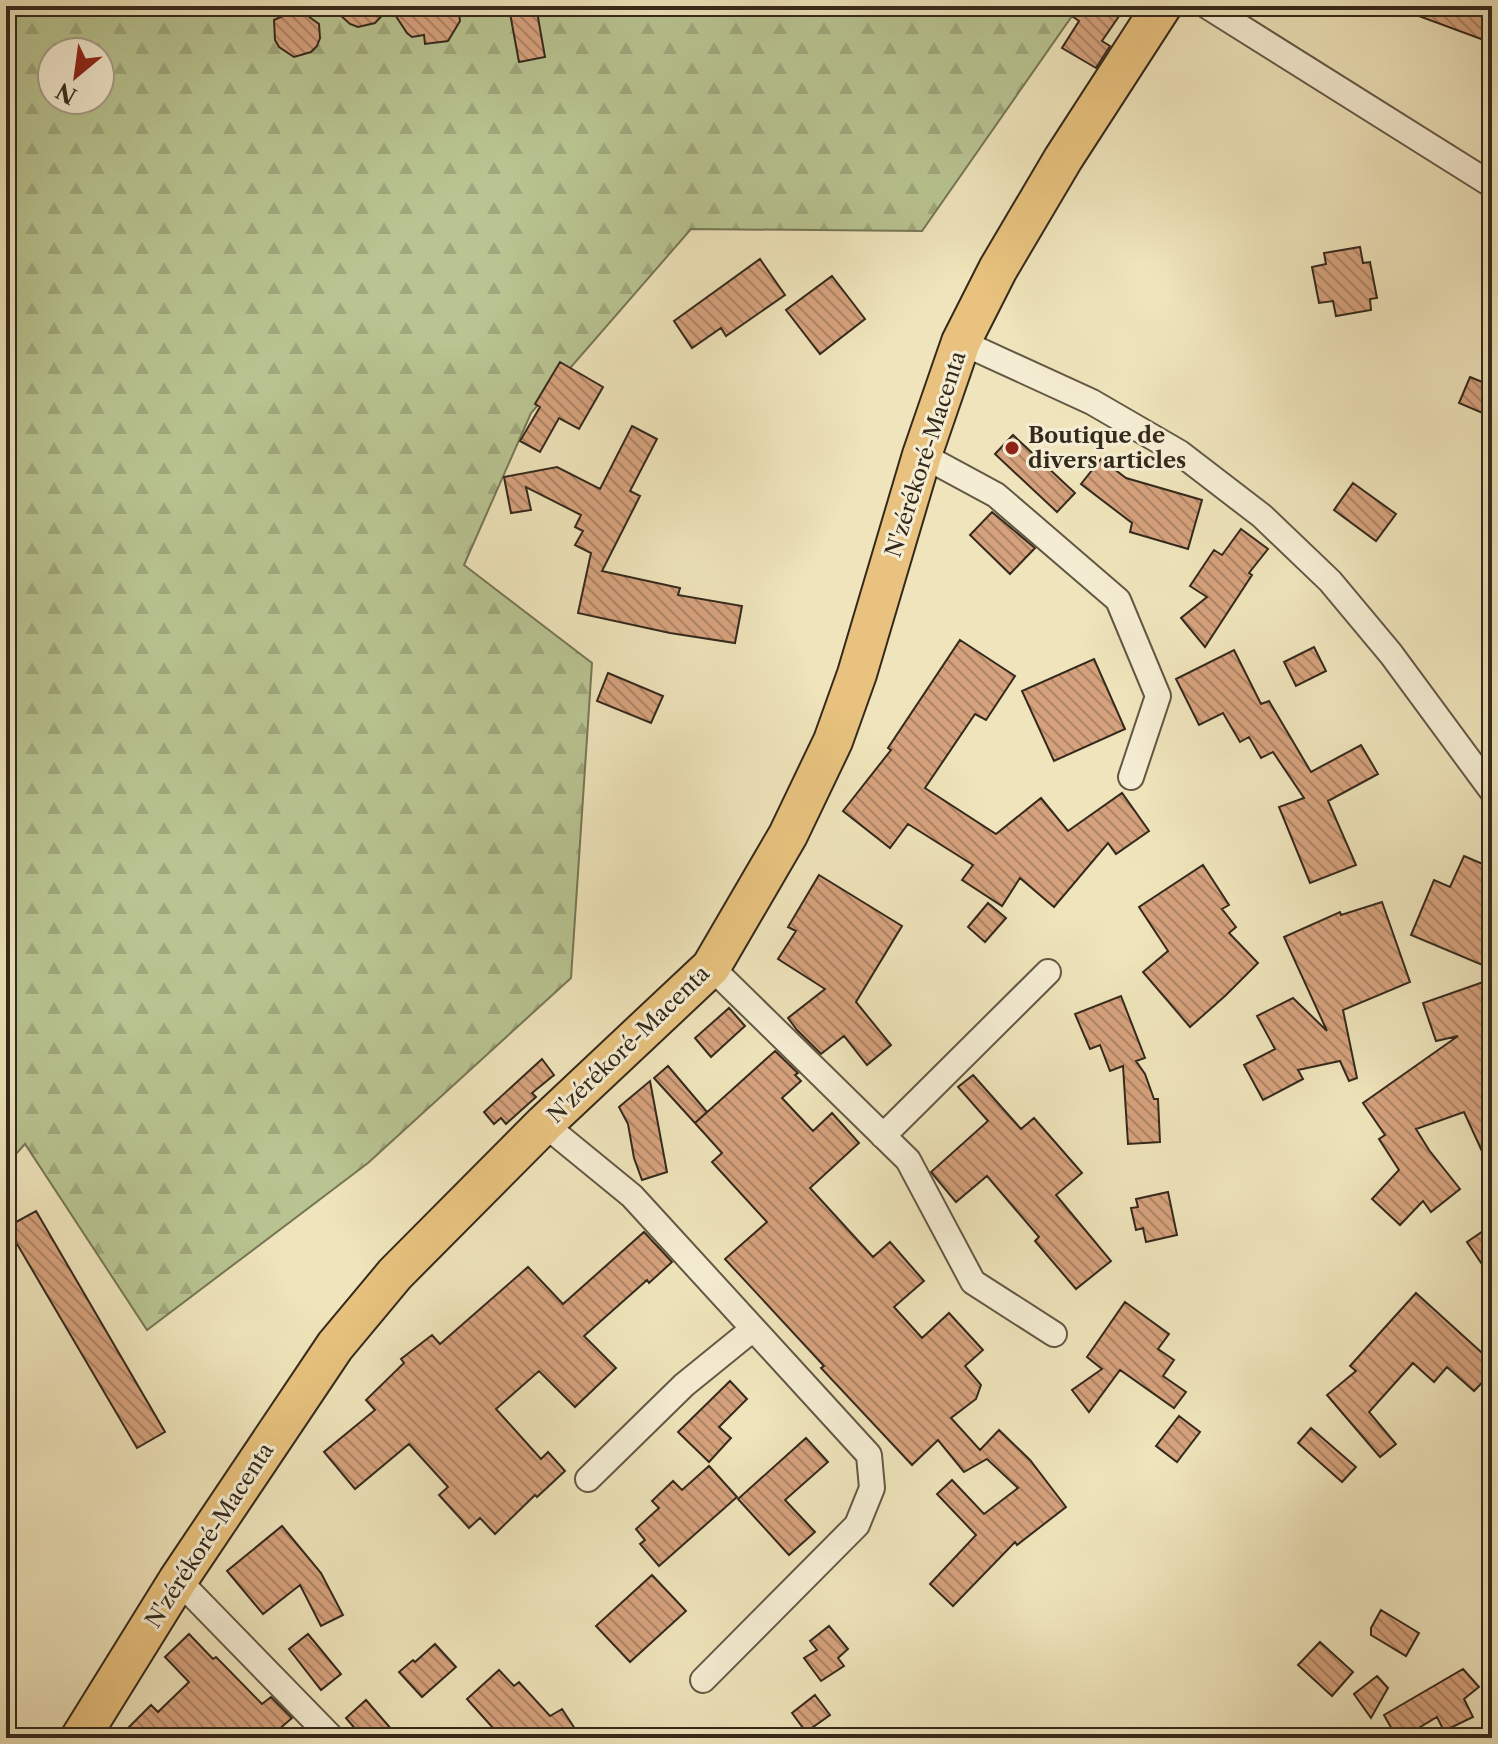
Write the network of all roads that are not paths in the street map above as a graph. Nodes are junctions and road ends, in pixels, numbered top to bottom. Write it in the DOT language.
graph roads {
  1 [pos="1207,6"];
  2 [pos="1163,8"];
  3 [pos="1492,185"];
  4 [pos="961,342"];
  5 [pos="922,455"];
  6 [pos="1131,777"];
  7 [pos="1492,791"];
  8 [pos="711,967"];
  9 [pos="1048,972"];
  10 [pos="544,1124"];
  11 [pos="883,1136"];
  12 [pos="753,1329"];
  13 [pos="1054,1334"];
  14 [pos="588,1479"];
  15 [pos="178,1580"];
  16 [pos="703,1680"];
  17 [pos="80,1738"];
  18 [pos="332,1738"];
  1 -- 3 [label="street"];
  2 -- 4 [label="highway, N'zérékoré-Macenta"];
  4 -- 5 [label="highway, N'zérékoré-Macenta"];
  4 -- 7 [label="street"];
  5 -- 6 [label="street"];
  5 -- 8 [label="highway, N'zérékoré-Macenta"];
  8 -- 10 [label="highway, N'zérékoré-Macenta"];
  8 -- 11 [label="street"];
  9 -- 11 [label="street"];
  10 -- 12 [label="street"];
  10 -- 15 [label="highway, N'zérékoré-Macenta"];
  11 -- 13 [label="street"];
  12 -- 14 [label="street"];
  12 -- 16 [label="street"];
  15 -- 17 [label="highway, N'zérékoré-Macenta"];
  15 -- 18 [label="street"];
}
